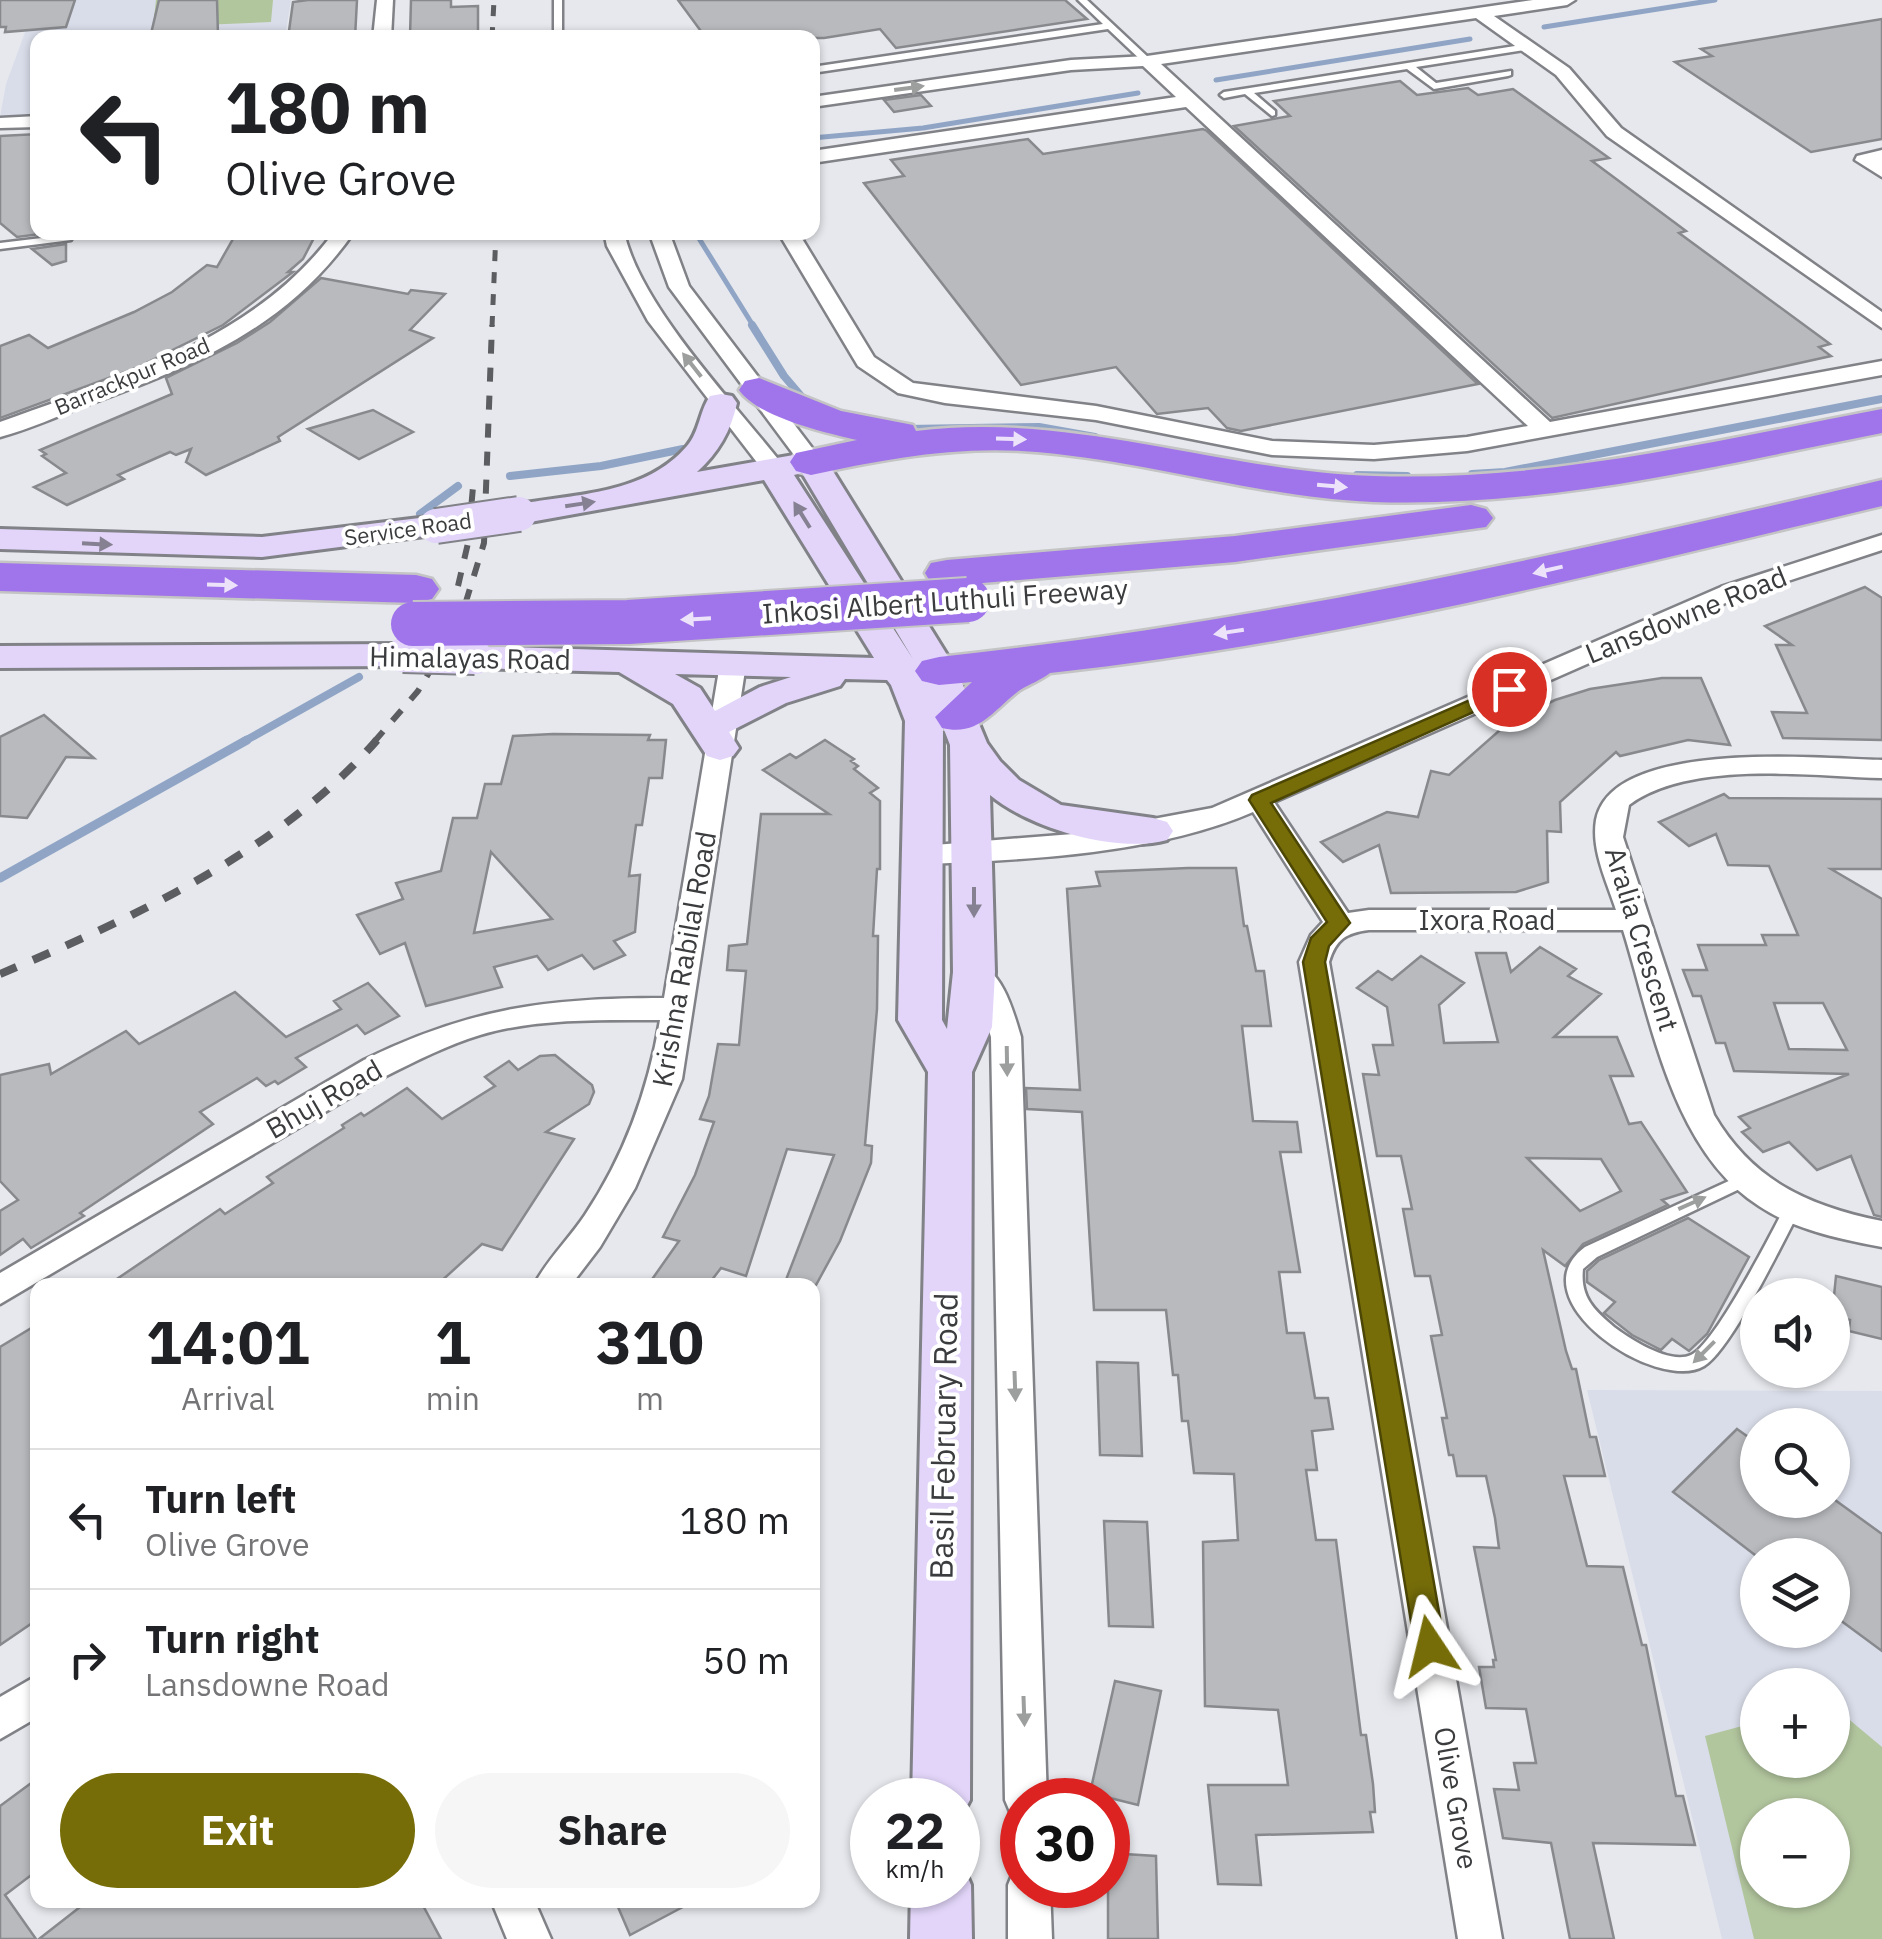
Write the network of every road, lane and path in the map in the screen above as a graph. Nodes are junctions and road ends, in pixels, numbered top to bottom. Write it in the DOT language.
graph roads {
  1 [pos="385,0"];
  2 [pos="558,0"];
  3 [pos="1082,0"];
  4 [pos="1567,0"];
  5 [pos="1479,13"];
  6 [pos="1110,26"];
  7 [pos="383,30"];
  8 [pos="558,30"];
  9 [pos="1528,47"];
  10 [pos="1147,60"];
  11 [pos="1409,66"];
  12 [pos="820,69"];
  13 [pos="1508,74"];
  14 [pos="1248,92"];
  15 [pos="1224,95"];
  16 [pos="1188,100"];
  17 [pos="820,101"];
  18 [pos="1272,113"];
  19 [pos="830,119"];
  20 [pos="30,122"];
  21 [pos="0,124"];
  22 [pos="820,156"];
  23 [pos="1882,156"];
  24 [pos="1882,171"];
  25 [pos="50,240"];
  26 [pos="338,240"];
  27 [pos="615,240"];
  28 [pos="662,240"];
  29 [pos="793,240"];
  30 [pos="0,246"];
  31 [pos="1882,322"];
  32 [pos="1882,368"];
  33 [pos="740,396"];
  34 [pos="1882,421"];
  35 [pos="0,430"];
  36 [pos="1544,430"];
  37 [pos="956,438"];
  38 [pos="1882,442"];
  39 [pos="792,465"];
  40 [pos="1882,474"];
  41 [pos="1882,494"];
  42 [pos="640,495"];
  43 [pos="0,539"];
  44 [pos="1882,542"];
  45 [pos="0,577"];
  46 [pos="958,587"];
  47 [pos="0,610"];
  48 [pos="869,618"];
  49 [pos="410,623"];
  50 [pos="0,657"];
  51 [pos="1043,661"];
  52 [pos="626,662"];
  53 [pos="733,664"];
  54 [pos="829,667"];
  55 [pos="919,670"];
  56 [pos="964,731"];
  57 [pos="722,735"];
  58 [pos="926,754"];
  59 [pos="1882,770"];
  60 [pos="1259,800"];
  61 [pos="1153,831"];
  62 [pos="974,854"];
  63 [pos="922,855"];
  64 [pos="1635,920"];
  65 [pos="1339,923"];
  66 [pos="974,972"];
  67 [pos="680,1009"];
  68 [pos="950,1072"];
  69 [pos="1744,1180"];
  70 [pos="1792,1210"];
  71 [pos="1882,1234"];
  72 [pos="557,1278"];
  73 [pos="0,1290"];
  74 [pos="30,1699"];
  75 [pos="0,1720"];
  76 [pos="942,1778"];
  77 [pos="1025,1778"];
  78 [pos="516,1908"];
  79 [pos="941,1908"];
  80 [pos="1029,1908"];
  81 [pos="530,1939"];
  82 [pos="941,1939"];
  83 [pos="1030,1939"];
  84 [pos="1480,1939"];
  1 -- 7 [label="street"];
  2 -- 8 [label="lane"];
  3 -- 6 [label="lane"];
  4 -- 5 [label="street"];
  5 -- 9 [label="street"];
  5 -- 10 [label="street"];
  6 -- 10 [label="lane"];
  6 -- 12 [label="lane"];
  9 -- 11 [label="lane"];
  9 -- 31 [label="street"];
  10 -- 16 [label="street"];
  17 -- 10 [label="street, one-way"];
  10 -- 19 [label="street"];
  11 -- 13 [label="lane"];
  11 -- 14 [label="lane"];
  14 -- 15 [label="lane"];
  14 -- 18 [label="lane"];
  16 -- 22 [label="street"];
  16 -- 36 [label="street"];
  20 -- 21 [label="street"];
  23 -- 24 [label="street"];
  25 -- 30 [label="lane"];
  26 -- 35 [label="street, Barrackpur Road"];
  33 -- 27 [label="street, one-way"];
  28 -- 33 [label="street"];
  29 -- 36 [label="street"];
  32 -- 36 [label="street"];
  33 -- 37 [label="highway"];
  33 -- 39 [label="street"];
  33 -- 39 [label="street"];
  33 -- 42 [label="street"];
  37 -- 34 [label="highway, one-way"];
  37 -- 39 [label="highway"];
  38 -- 46 [label="highway, Inkosi Albert Luthuli Freeway"];
  39 -- 42 [label="street, Service Road"];
  48 -- 39 [label="street, Basil February Road, one-way"];
  39 -- 55 [label="street, Basil February Road"];
  40 -- 46 [label="highway, Inkosi Albert Luthuli Freeway"];
  41 -- 51 [label="highway, one-way"];
  43 -- 42 [label="street, Service Road, one-way, bridge"];
  44 -- 60 [label="street, Lansdowne Road"];
  45 -- 49 [label="highway, Inkosi Albert Luthuli Freeway, one-way"];
  46 -- 49 [label="highway, Inkosi Albert Luthuli Freeway, bridge"];
  47 -- 49 [label="highway, Inkosi Albert Luthuli Freeway"];
  48 -- 54 [label="street"];
  48 -- 55 [label="street, Basil February Road"];
  49 -- 50 [label="street, Himalayas Road"];
  49 -- 52 [label="street, Himalayas Road, bridge"];
  51 -- 55 [label="highway"];
  51 -- 56 [label="highway"];
  52 -- 53 [label="street, Himalayas Road"];
  52 -- 57 [label="street"];
  53 -- 54 [label="street, Himalayas Road"];
  53 -- 57 [label="street, Krishna Rabilal Road"];
  54 -- 55 [label="street, Himalayas Road"];
  54 -- 57 [label="street"];
  54 -- 58 [label="street"];
  55 -- 56 [label="street, Basil February Road"];
  55 -- 58 [label="street, Basil February Road"];
  56 -- 61 [label="street"];
  56 -- 62 [label="street, Basil February Road"];
  57 -- 67 [label="street, Krishna Rabilal Road"];
  58 -- 63 [label="street, Basil February Road"];
  59 -- 64 [label="street, Aralia Crescent"];
  60 -- 61 [label="street, Lansdowne Road"];
  60 -- 65 [label="street"];
  61 -- 62 [label="street, Lansdowne Road"];
  62 -- 63 [label="street, Lansdowne Road"];
  62 -- 66 [label="street, Basil February Road, one-way"];
  63 -- 68 [label="street, Basil February Road"];
  64 -- 65 [label="street, Ixora Road"];
  64 -- 69 [label="street, Aralia Crescent"];
  65 -- 84 [label="street, Olive Grove"];
  66 -- 68 [label="street, Basil February Road"];
  66 -- 77 [label="street, one-way"];
  67 -- 72 [label="street, Krishna Rabilal Road"];
  67 -- 73 [label="street, Bhuj Road"];
  68 -- 76 [label="street, Basil February Road"];
  69 -- 70 [label="street, Aralia Crescent"];
  70 -- 69 [label="lane, one-way"];
  70 -- 71 [label="street, Aralia Crescent"];
  74 -- 75 [label="street"];
  78 -- 81 [label="street"];
  79 -- 82 [label="street"];
  80 -- 83 [label="street"];
}
